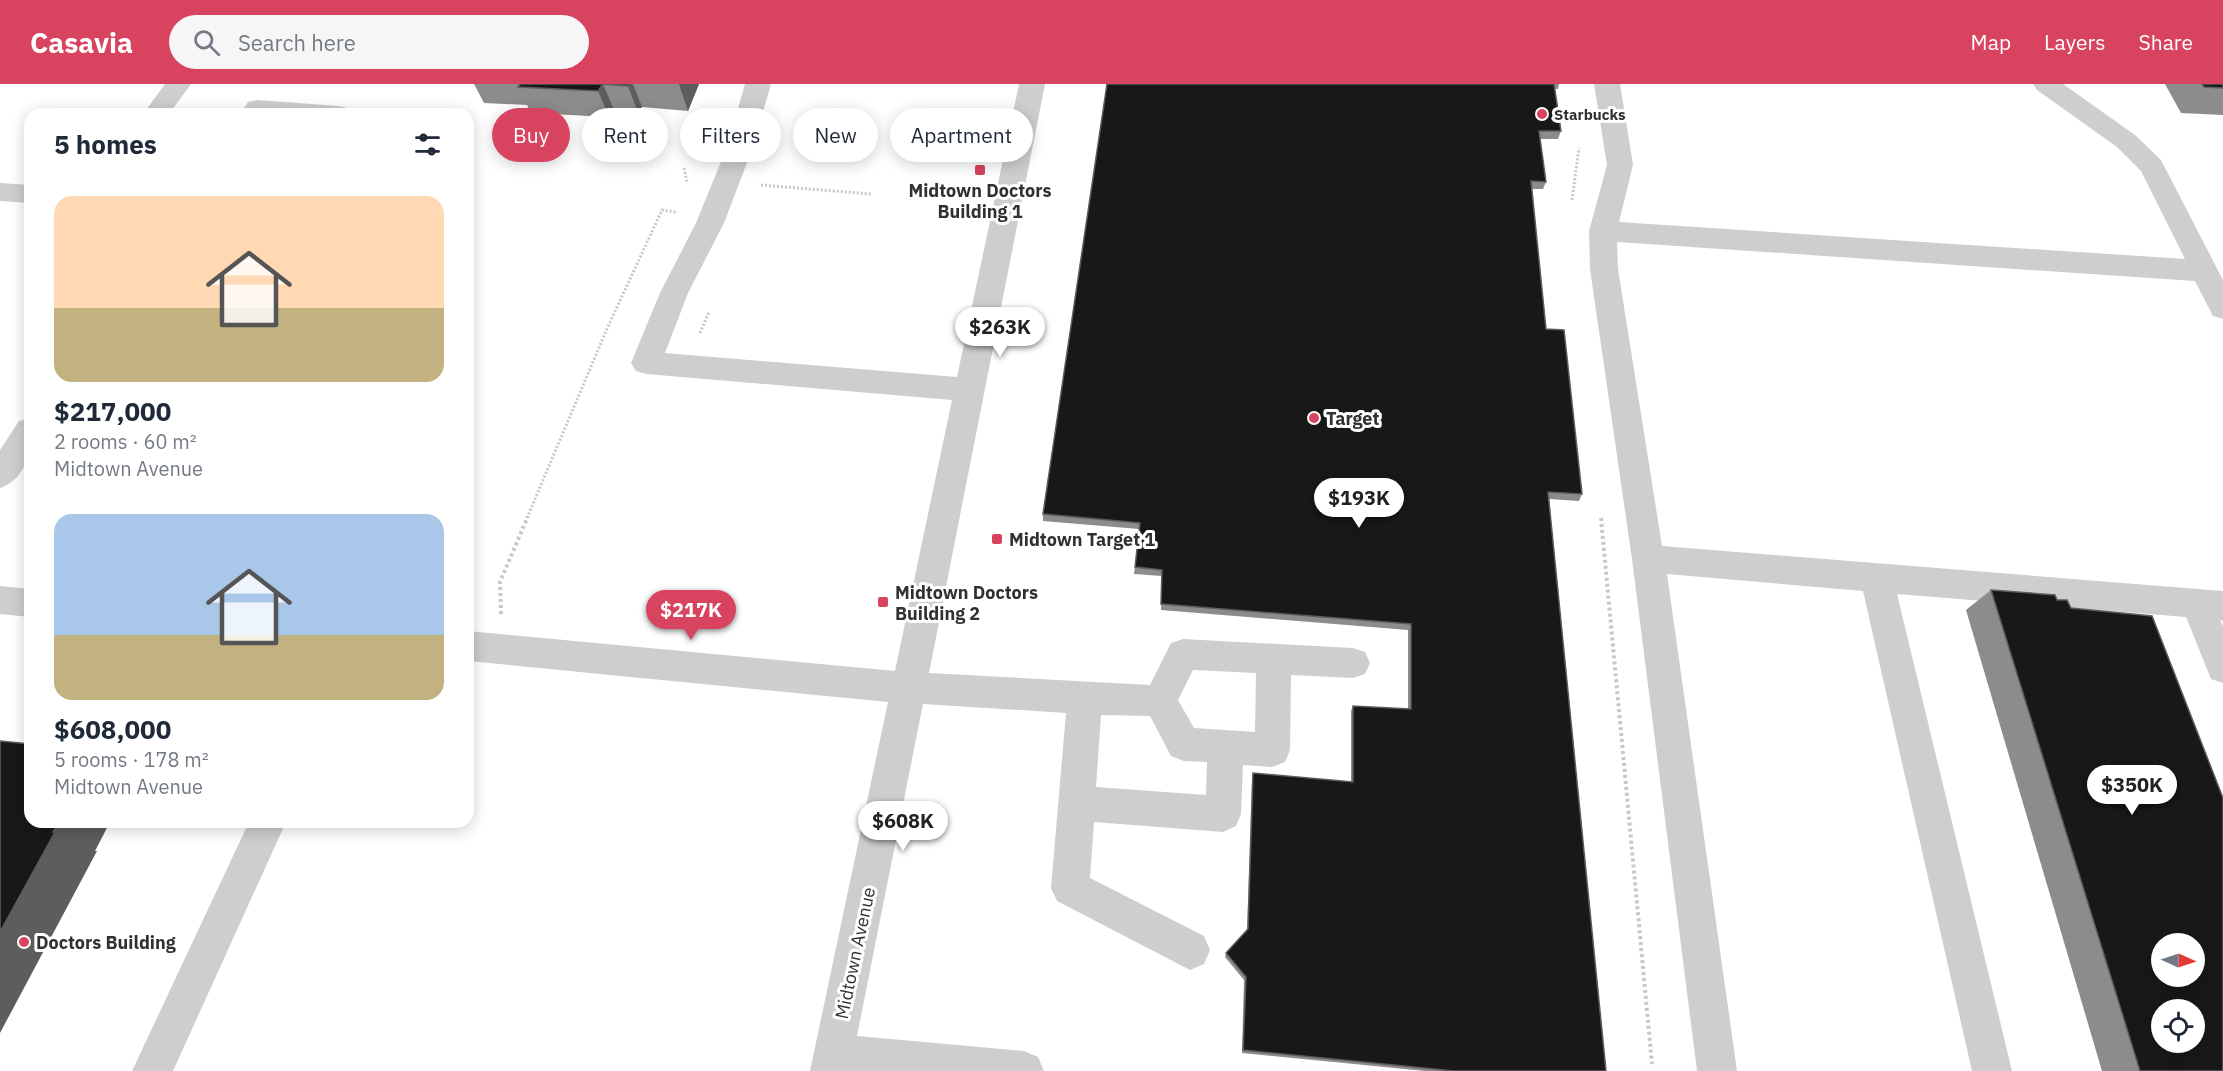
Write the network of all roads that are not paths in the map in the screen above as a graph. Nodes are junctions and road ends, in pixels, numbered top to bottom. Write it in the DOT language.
graph roads {
  1 [pos="178,84"];
  2 [pos="273,84"];
  3 [pos="758,84"];
  4 [pos="1032,84"];
  5 [pos="1607,84"];
  6 [pos="2046,84"];
  7 [pos="160,108"];
  8 [pos="256,108"];
  9 [pos="0,192"];
  10 [pos="24,194"];
  11 [pos="1603,231"];
  12 [pos="2205,271"];
  13 [pos="2223,308"];
  14 [pos="969,390"];
  15 [pos="24,439"];
  16 [pos="0,475"];
  17 [pos="1648,559"];
  18 [pos="1877,578"];
  19 [pos="0,600"];
  20 [pos="24,602"];
  21 [pos="2210,605"];
  22 [pos="474,647"];
  23 [pos="1274,659"];
  24 [pos="1353,663"];
  25 [pos="2223,668"];
  26 [pos="909,688"];
  27 [pos="1086,698"];
  28 [pos="1160,701"];
  29 [pos="1226,746"];
  30 [pos="1075,802"];
  31 [pos="265,828"];
  32 [pos="1190,950"];
  33 [pos="832,1062"];
  34 [pos="152,1071"];
  35 [pos="1024,1071"];
  36 [pos="1717,1071"];
  37 [pos="1992,1071"];
  1 -- 7 [label="street"];
  2 -- 8 [label="street"];
  3 -- 14 [label="street"];
  4 -- 14 [label="street, Midtown Avenue"];
  5 -- 11 [label="street"];
  6 -- 12 [label="street"];
  9 -- 10 [label="street"];
  11 -- 12 [label="street"];
  11 -- 17 [label="street"];
  12 -- 13 [label="street"];
  14 -- 26 [label="street, Midtown Avenue"];
  15 -- 16 [label="street"];
  17 -- 18 [label="street"];
  17 -- 36 [label="street"];
  18 -- 21 [label="street"];
  18 -- 37 [label="street"];
  19 -- 20 [label="street"];
  21 -- 25 [label="street"];
  22 -- 26 [label="street"];
  23 -- 24 [label="street"];
  23 -- 28 [label="street"];
  23 -- 29 [label="street"];
  26 -- 27 [label="street"];
  26 -- 33 [label="street, Midtown Avenue"];
  27 -- 28 [label="street"];
  27 -- 30 [label="street"];
  28 -- 29 [label="street"];
  29 -- 30 [label="street"];
  30 -- 32 [label="street"];
  31 -- 34 [label="street"];
  33 -- 35 [label="street"];
}
